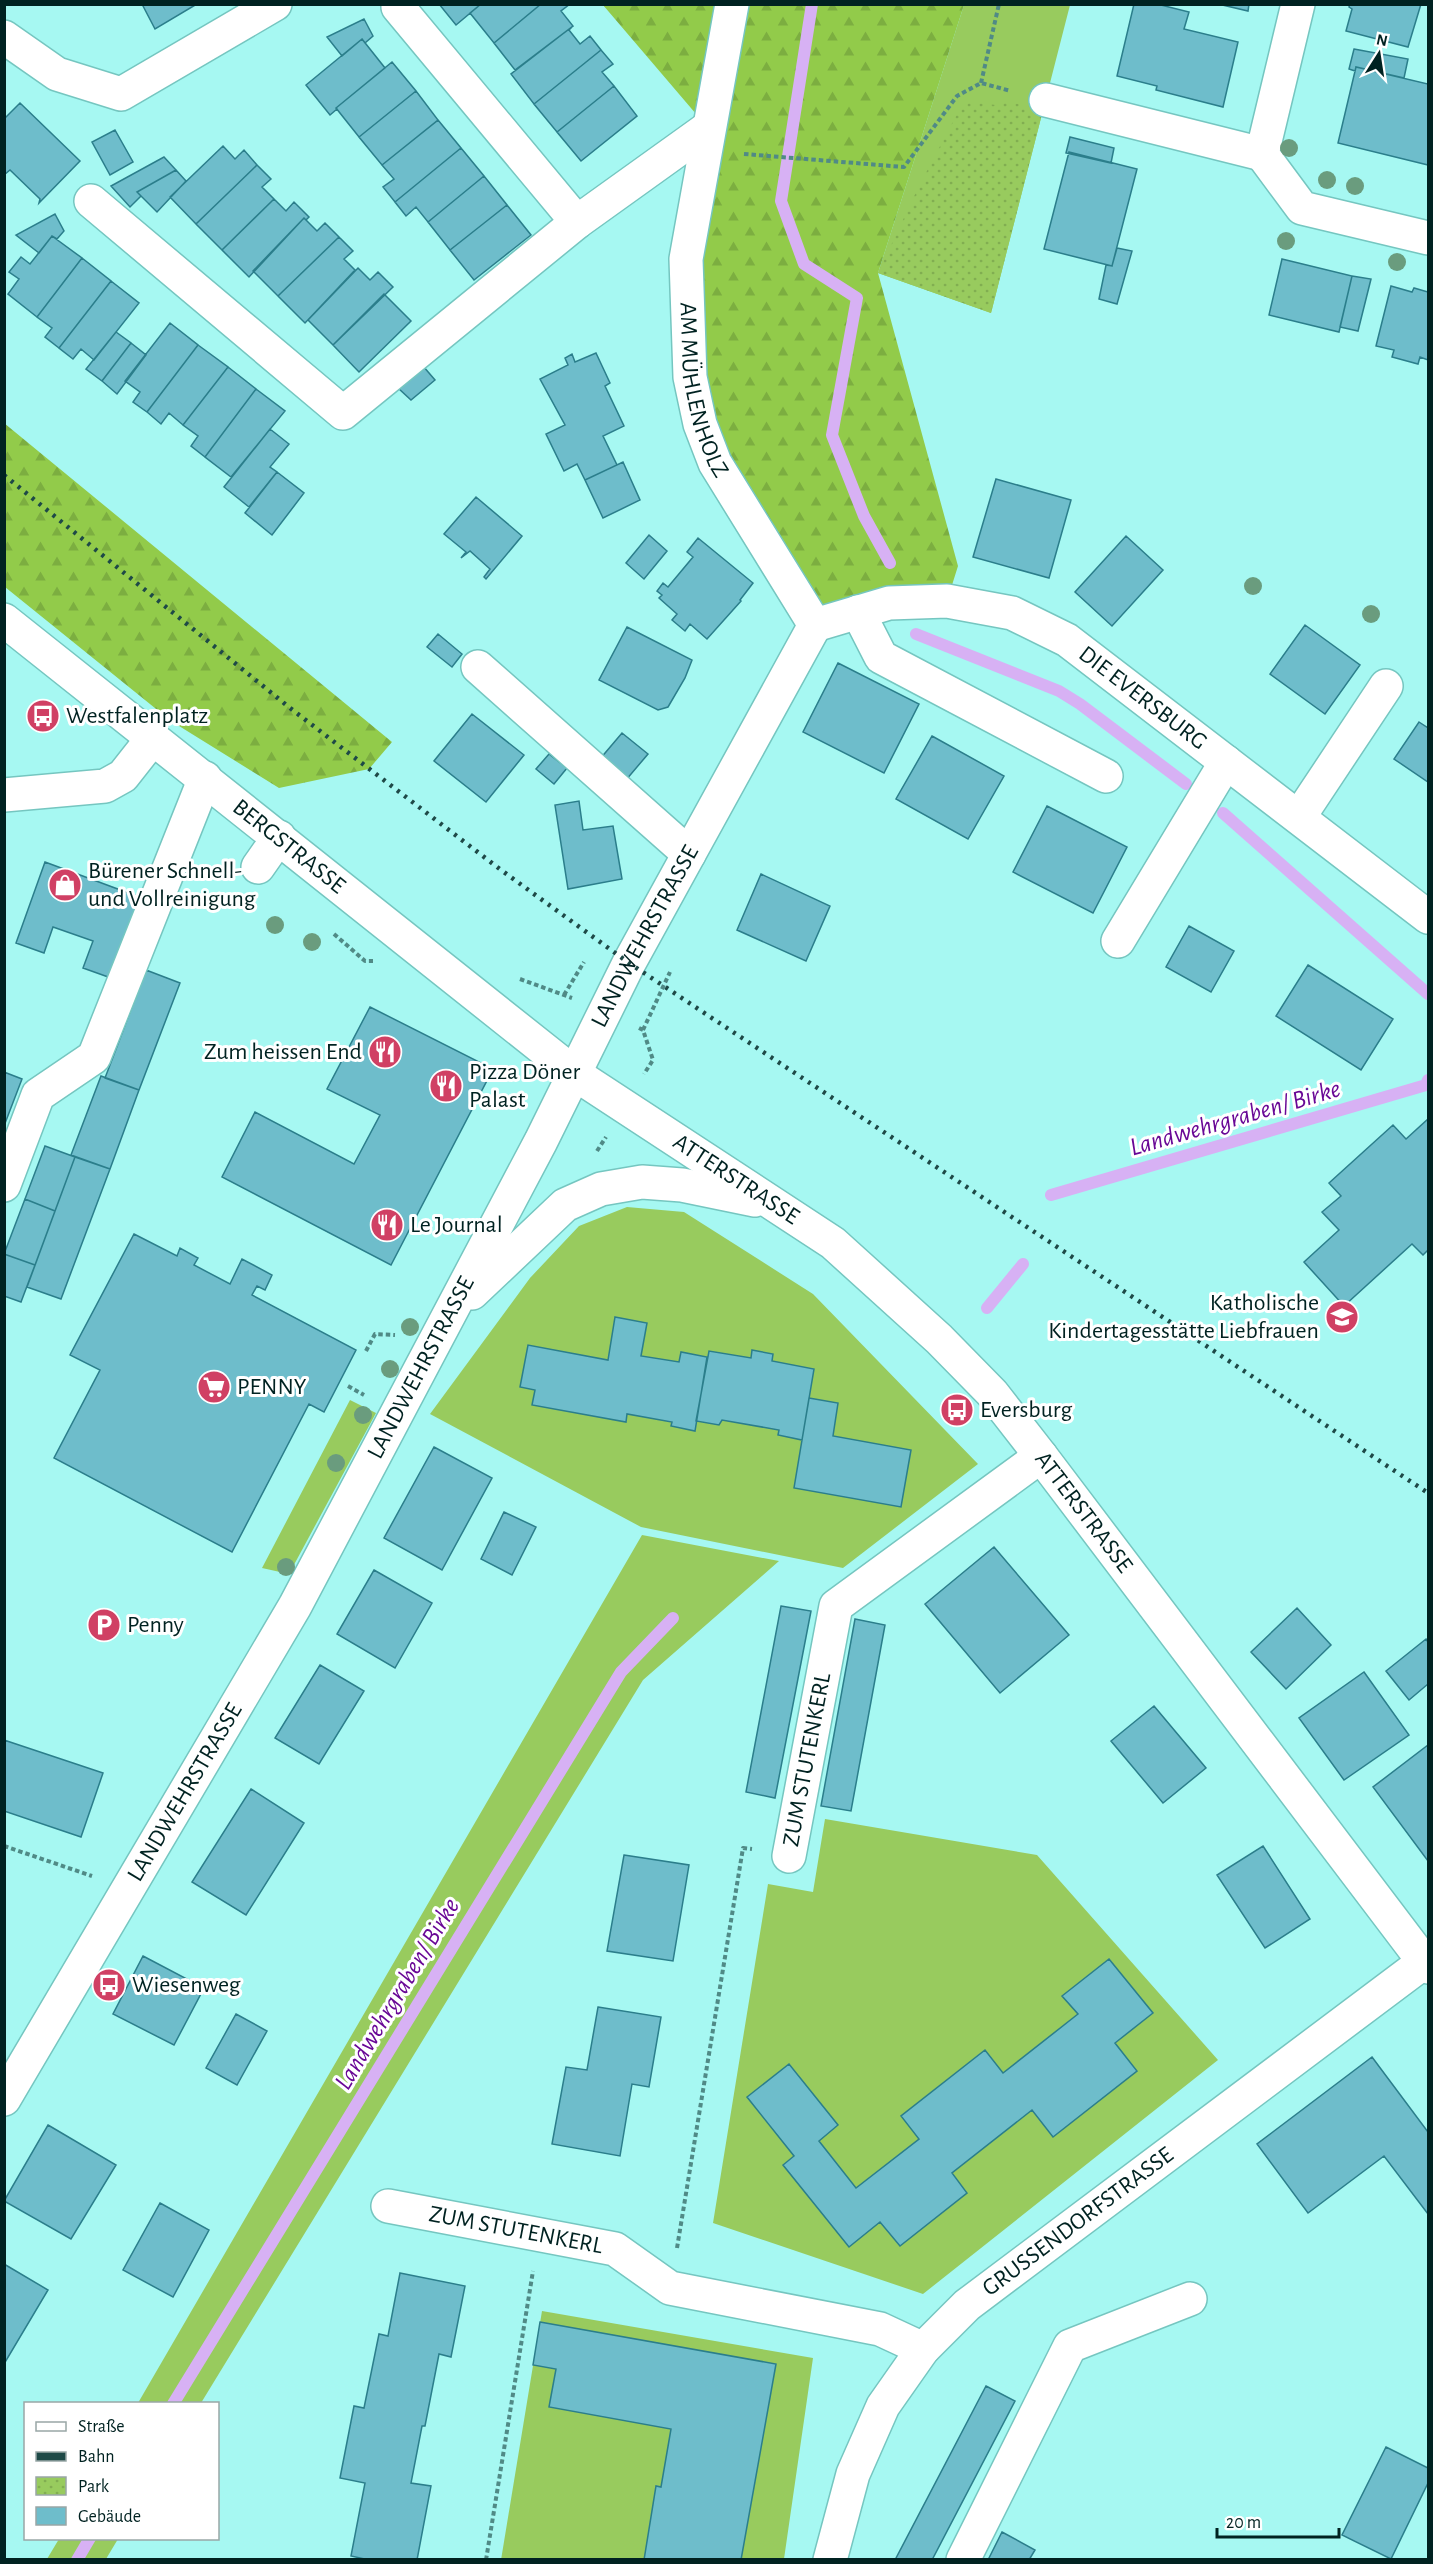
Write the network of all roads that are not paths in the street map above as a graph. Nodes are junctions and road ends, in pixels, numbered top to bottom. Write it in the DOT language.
graph roads {
  1 [pos="275,4"];
  2 [pos="732,4"];
  3 [pos="1298,4"];
  4 [pos="398,7"];
  5 [pos="4,37"];
  6 [pos="1047,100"];
  7 [pos="708,128"];
  8 [pos="1262,153"];
  9 [pos="91,201"];
  10 [pos="578,222"];
  11 [pos="1428,238"];
  12 [pos="858,612"];
  13 [pos="4,620"];
  14 [pos="815,625"];
  15 [pos="478,668"];
  16 [pos="1386,686"];
  17 [pos="153,738"];
  18 [pos="1226,762"];
  19 [pos="1106,776"];
  20 [pos="205,778"];
  21 [pos="4,795"];
  22 [pos="1299,817"];
  23 [pos="279,837"];
  24 [pos="689,854"];
  25 [pos="258,867"];
  26 [pos="1428,917"];
  27 [pos="1118,941"];
  28 [pos="575,1074"];
  29 [pos="4,1185"];
  30 [pos="774,1204"];
  31 [pos="453,1310"];
  32 [pos="1041,1456"];
  33 [pos="789,1856"];
  34 [pos="1426,1964"];
  35 [pos="4,2099"];
  36 [pos="388,2206"];
  37 [pos="1190,2299"];
  38 [pos="923,2349"];
  39 [pos="830,2559"];
  40 [pos="963,2559"];
  1 -- 5 [label="street"];
  2 -- 7 [label="street, AM MÜHLENHOLZ"];
  3 -- 8 [label="street"];
  4 -- 10 [label="street"];
  6 -- 8 [label="street"];
  7 -- 10 [label="street"];
  7 -- 14 [label="street, AM MÜHLENHOLZ"];
  8 -- 11 [label="street"];
  9 -- 10 [label="street"];
  12 -- 14 [label="street, DIE EVERSBURG"];
  12 -- 18 [label="street, DIE EVERSBURG"];
  12 -- 19 [label="street"];
  13 -- 17 [label="street, BERGSTRASSE"];
  14 -- 24 [label="street, LANDWEHRSTRASSE"];
  15 -- 24 [label="street"];
  16 -- 22 [label="street"];
  17 -- 20 [label="street, BERGSTRASSE"];
  17 -- 21 [label="street"];
  18 -- 22 [label="street, DIE EVERSBURG"];
  18 -- 27 [label="street"];
  20 -- 23 [label="street, BERGSTRASSE"];
  20 -- 29 [label="street"];
  22 -- 26 [label="street, DIE EVERSBURG"];
  23 -- 25 [label="street"];
  23 -- 28 [label="street, BERGSTRASSE"];
  24 -- 28 [label="street, LANDWEHRSTRASSE"];
  28 -- 30 [label="street, ATTERSTRASSE"];
  28 -- 31 [label="street, LANDWEHRSTRASSE"];
  30 -- 31 [label="street"];
  30 -- 32 [label="street, ATTERSTRASSE"];
  31 -- 35 [label="street, LANDWEHRSTRASSE"];
  32 -- 33 [label="street, ZUM STUTENKERL"];
  32 -- 34 [label="street, ATTERSTRASSE"];
  34 -- 38 [label="street, GRUSSENDORFSTRASSE"];
  36 -- 38 [label="street, ZUM STUTENKERL"];
  37 -- 40 [label="street"];
  38 -- 39 [label="street, GRUSSENDORFSTRASSE"];
}
